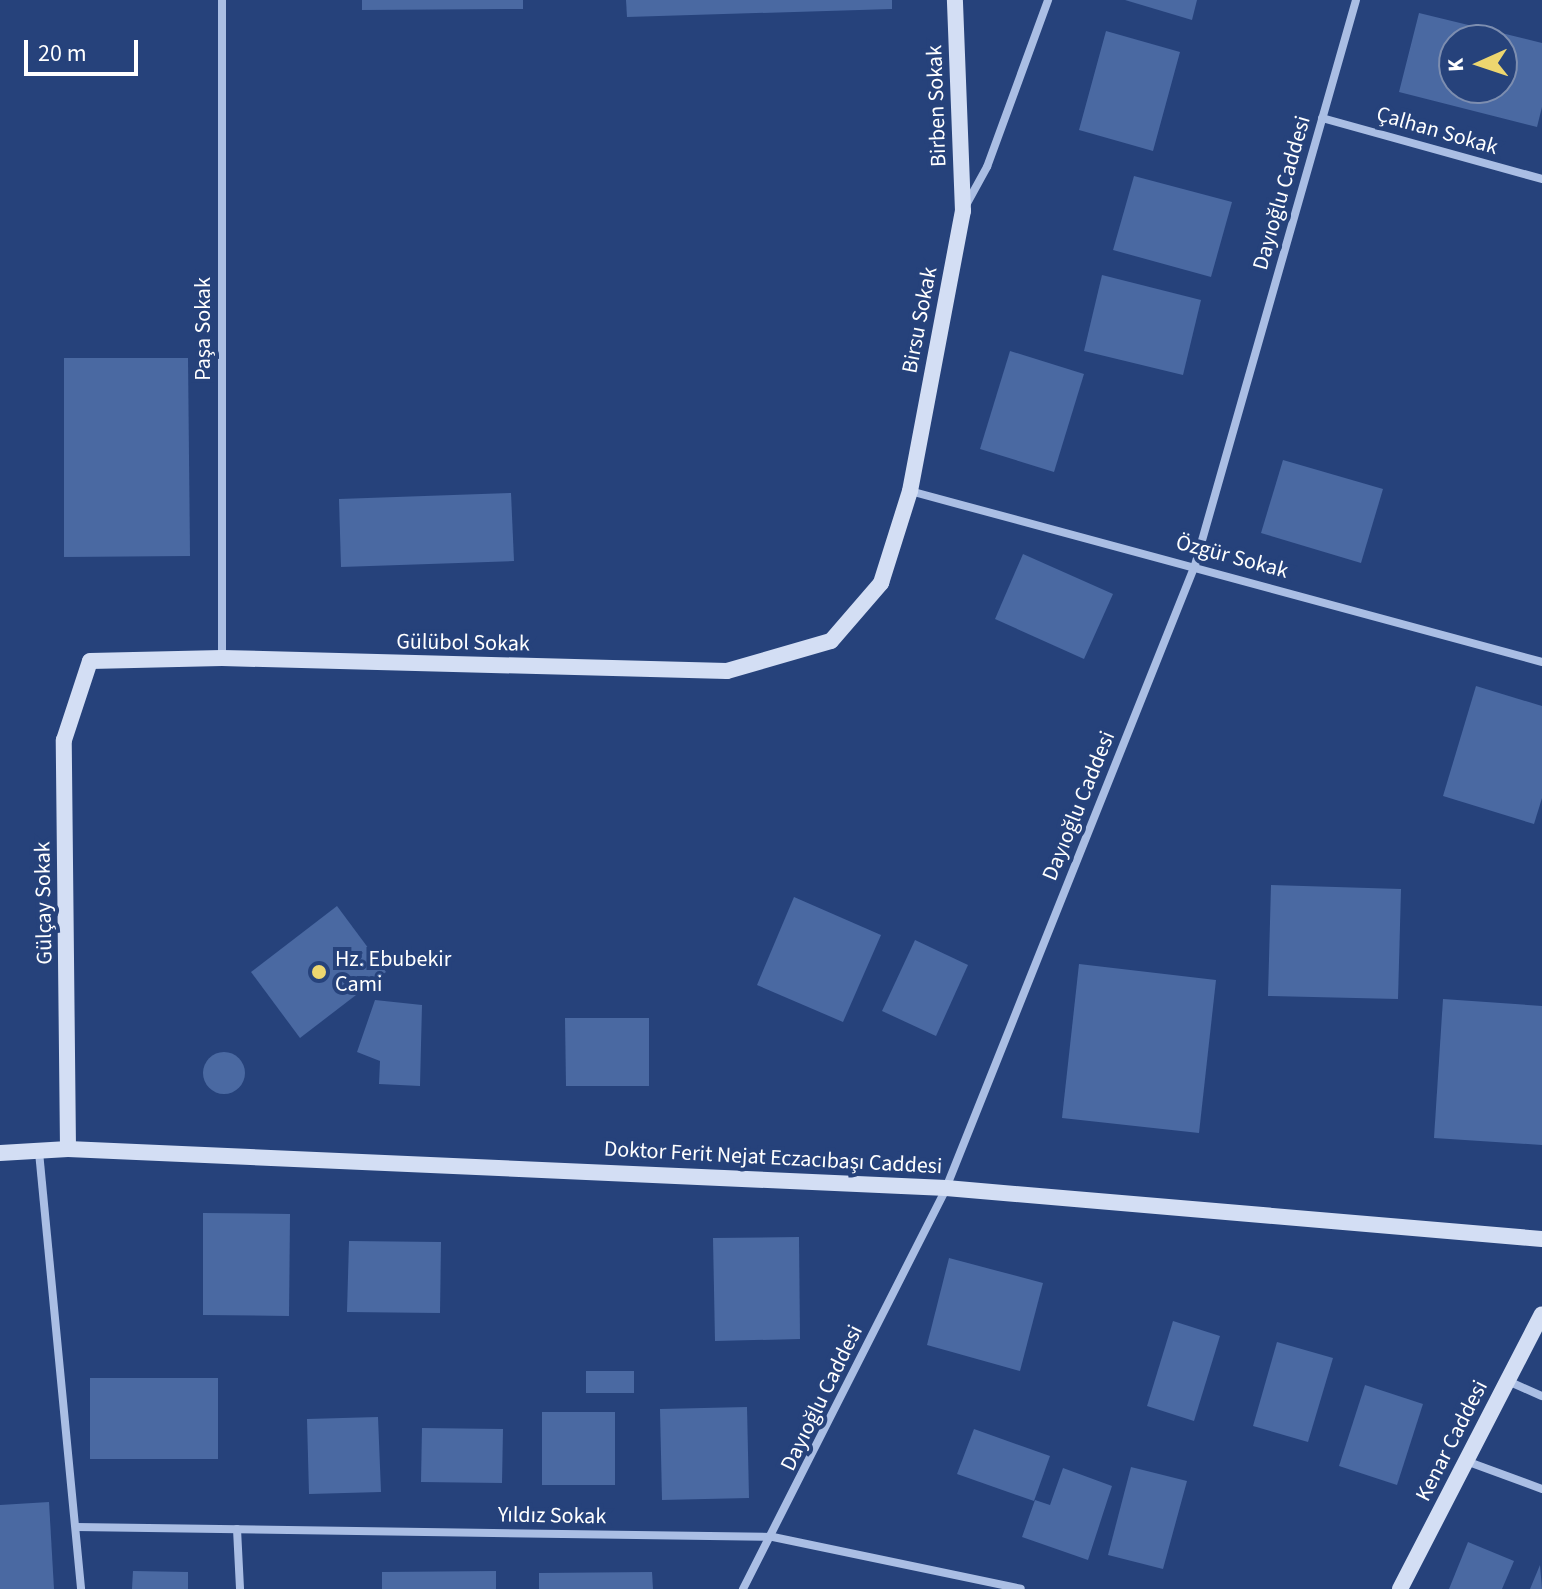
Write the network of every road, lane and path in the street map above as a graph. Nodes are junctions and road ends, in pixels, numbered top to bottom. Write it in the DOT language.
graph roads {
  1 [pos="222,0"];
  2 [pos="955,0"];
  3 [pos="1048,0"];
  4 [pos="1356,0"];
  5 [pos="1322,118"];
  6 [pos="1542,179"];
  7 [pos="963,211"];
  8 [pos="910,491"];
  9 [pos="1195,565"];
  10 [pos="831,641"];
  11 [pos="222,658"];
  12 [pos="90,661"];
  13 [pos="1542,662"];
  14 [pos="68,1149"];
  15 [pos="39,1152"];
  16 [pos="0,1153"];
  17 [pos="946,1188"];
  18 [pos="1542,1239"];
  19 [pos="1542,1314"];
  20 [pos="1508,1381"];
  21 [pos="1542,1396"];
  22 [pos="1466,1461"];
  23 [pos="1542,1489"];
  24 [pos="76,1527"];
  25 [pos="237,1529"];
  26 [pos="773,1537"];
  27 [pos="81,1589"];
  28 [pos="240,1589"];
  29 [pos="743,1589"];
  30 [pos="1021,1589"];
  31 [pos="1400,1589"];
  1 -- 11 [label="street, Paşa Sokak"];
  2 -- 7 [label="street, Birben Sokak"];
  3 -- 7 [label="street, Birsu Sokak"];
  4 -- 5 [label="street, Dayıoğlu Caddesi"];
  5 -- 6 [label="street, Çalhan Sokak"];
  5 -- 9 [label="street, Dayıoğlu Caddesi"];
  7 -- 8 [label="street, Birsu Sokak"];
  8 -- 9 [label="street, Özgür Sokak"];
  8 -- 10 [label="street, Birsu Sokak"];
  9 -- 13 [label="street, Özgür Sokak"];
  9 -- 17 [label="street, Dayıoğlu Caddesi"];
  10 -- 11 [label="street, Gülübol Sokak"];
  11 -- 12 [label="street, Gülübol Sokak"];
  12 -- 14 [label="street, Gülçay Sokak"];
  14 -- 15 [label="street, Doktor Ferit Nejat Eczacıbaşı Caddesi"];
  14 -- 17 [label="street, Doktor Ferit Nejat Eczacıbaşı Caddesi"];
  15 -- 16 [label="street, Doktor Ferit Nejat Eczacıbaşı Caddesi"];
  15 -- 24 [label="street"];
  17 -- 18 [label="street, Doktor Ferit Nejat Eczacıbaşı Caddesi"];
  17 -- 26 [label="street, Dayıoğlu Caddesi"];
  19 -- 20 [label="street, Kenar Caddesi"];
  20 -- 21 [label="street"];
  20 -- 22 [label="street, Kenar Caddesi"];
  22 -- 23 [label="street"];
  22 -- 31 [label="street, Kenar Caddesi"];
  24 -- 25 [label="street, Yıldız Sokak"];
  24 -- 27 [label="street"];
  25 -- 26 [label="street, Yıldız Sokak"];
  25 -- 28 [label="street"];
  26 -- 29 [label="street, Dayıoğlu Caddesi"];
  26 -- 30 [label="street, Yıldız Sokak"];
}
